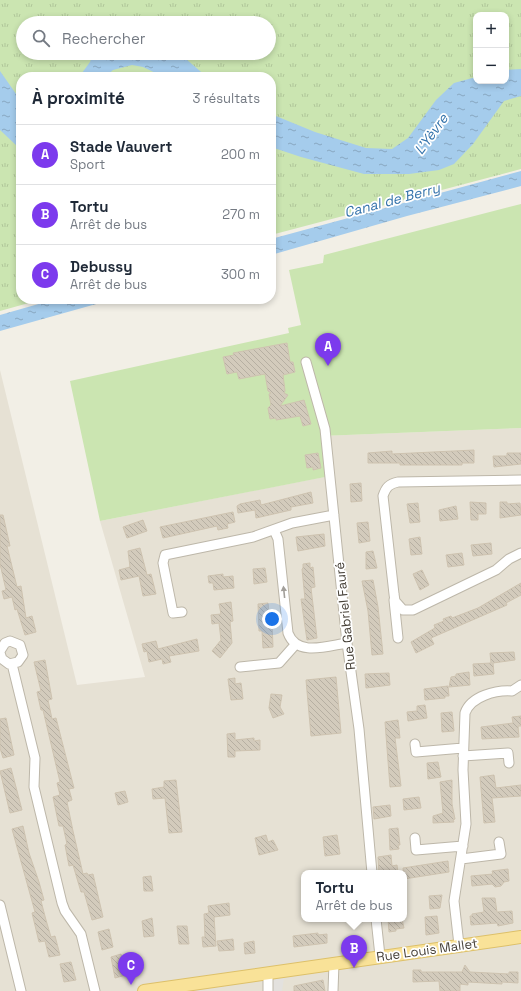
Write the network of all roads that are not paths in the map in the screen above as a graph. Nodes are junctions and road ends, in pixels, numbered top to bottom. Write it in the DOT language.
graph roads {
  1 [pos="306,362"];
  2 [pos="521,480"];
  3 [pos="334,515"];
  4 [pos="274,530"];
  5 [pos="521,552"];
  6 [pos="394,594"];
  7 [pos="182,612"];
  8 [pos="398,638"];
  9 [pos="347,643"];
  10 [pos="295,645"];
  11 [pos="1,648"];
  12 [pos="12,664"];
  13 [pos="240,667"];
  14 [pos="521,685"];
  15 [pos="415,744"];
  16 [pos="463,752"];
  17 [pos="509,763"];
  18 [pos="415,838"];
  19 [pos="500,842"];
  20 [pos="463,846"];
  21 [pos="461,859"];
  22 [pos="372,870"];
  23 [pos="0,905"];
  24 [pos="376,922"];
  25 [pos="521,937"];
  26 [pos="459,945"];
  27 [pos="380,956"];
  28 [pos="334,963"];
  29 [pos="268,974"];
  30 [pos="20,991"];
  31 [pos="95,991"];
  32 [pos="144,991"];
  33 [pos="268,991"];
  34 [pos="333,991"];
  1 -- 3 [label="street, Rue Gabriel Fauré"];
  2 -- 6 [label="street"];
  3 -- 4 [label="street"];
  3 -- 9 [label="street, Rue Gabriel Fauré"];
  4 -- 7 [label="street"];
  10 -- 4 [label="street, one-way"];
  5 -- 6 [label="street"];
  6 -- 8 [label="street"];
  9 -- 10 [label="street"];
  9 -- 22 [label="street, Rue Gabriel Fauré"];
  10 -- 13 [label="street"];
  11 -- 12 [label="street"];
  11 -- 12 [label="street"];
  12 -- 31 [label="street"];
  14 -- 16 [label="street"];
  15 -- 16 [label="street"];
  16 -- 17 [label="street"];
  16 -- 20 [label="street"];
  18 -- 20 [label="street"];
  19 -- 21 [label="street"];
  20 -- 21 [label="street"];
  21 -- 26 [label="street"];
  23 -- 30 [label="street"];
  24 -- 27 [label="street"];
  25 -- 26 [label="main road, Rue Louis Mallet"];
  26 -- 27 [label="main road, Rue Louis Mallet"];
  27 -- 28 [label="main road, Rue Louis Mallet"];
  28 -- 29 [label="main road, Rue Louis Mallet"];
  28 -- 34 [label="street"];
  29 -- 32 [label="main road, Rue Louis Mallet"];
  29 -- 33 [label="street"];
}
